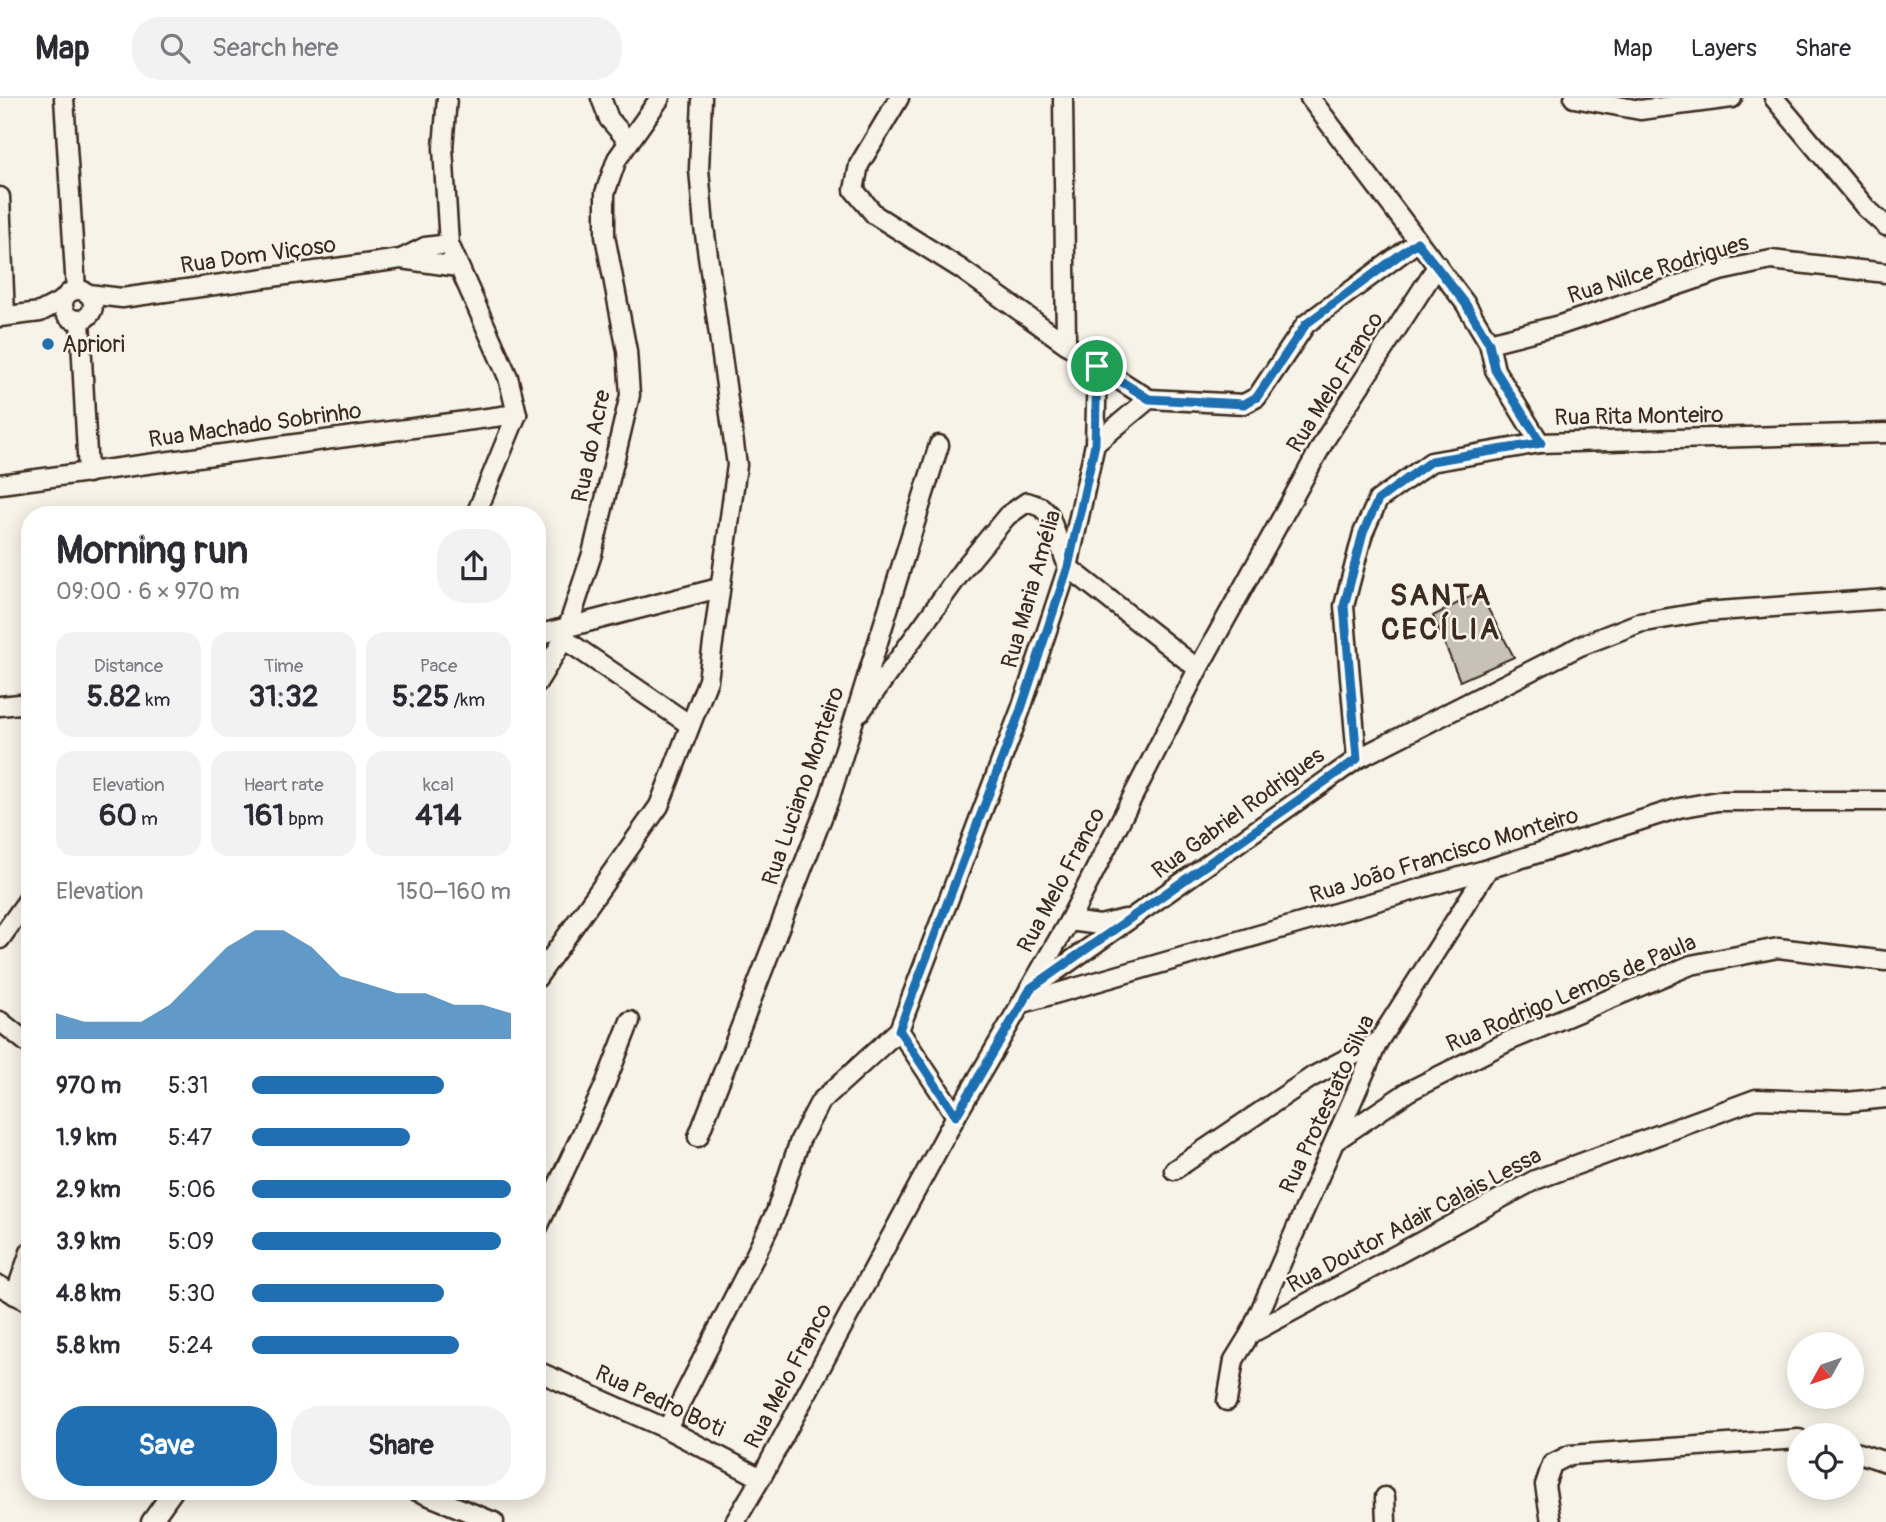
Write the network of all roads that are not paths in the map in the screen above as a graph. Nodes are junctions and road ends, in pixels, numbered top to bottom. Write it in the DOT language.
graph roads {
  1 [pos="64,98"];
  2 [pos="447,98"];
  3 [pos="601,98"];
  4 [pos="660,98"];
  5 [pos="702,98"];
  6 [pos="900,98"];
  7 [pos="1063,98"];
  8 [pos="1310,98"];
  9 [pos="1574,98"];
  10 [pos="1732,98"];
  11 [pos="1774,98"];
  12 [pos="629,142"];
  13 [pos="0,197"];
  14 [pos="1886,226"];
  15 [pos="1417,242"];
  16 [pos="449,244"];
  17 [pos="401,259"];
  18 [pos="1438,265"];
  19 [pos="458,267"];
  20 [pos="1886,273"];
  21 [pos="79,306"];
  22 [pos="2,317"];
  23 [pos="1066,342"];
  24 [pos="1489,343"];
  25 [pos="1097,366"];
  26 [pos="1149,399"];
  27 [pos="517,414"];
  28 [pos="1886,433"];
  29 [pos="1541,443"];
  30 [pos="1095,444"];
  31 [pos="939,445"];
  32 [pos="88,473"];
  33 [pos="0,484"];
  34 [pos="479,506"];
  35 [pos="1068,567"];
  36 [pos="719,588"];
  37 [pos="1886,599"];
  38 [pos="566,634"];
  39 [pos="546,635"];
  40 [pos="546,668"];
  41 [pos="1198,669"];
  42 [pos="21,704"];
  43 [pos="0,706"];
  44 [pos="852,723"];
  45 [pos="690,725"];
  46 [pos="1357,759"];
  47 [pos="1886,801"];
  48 [pos="1488,869"];
  49 [pos="21,910"];
  50 [pos="1135,917"];
  51 [pos="1069,921"];
  52 [pos="0,939"];
  53 [pos="1886,961"];
  54 [pos="546,965"];
  55 [pos="1027,996"];
  56 [pos="0,1021"];
  57 [pos="630,1021"];
  58 [pos="899,1030"];
  59 [pos="21,1038"];
  60 [pos="1378,1042"];
  61 [pos="1886,1098"];
  62 [pos="956,1116"];
  63 [pos="698,1137"];
  64 [pos="1335,1140"];
  65 [pos="1174,1170"];
  66 [pos="546,1210"];
  67 [pos="21,1278"];
  68 [pos="15,1295"];
  69 [pos="1250,1334"];
  70 [pos="546,1375"];
  71 [pos="1227,1401"];
  72 [pos="667,1429"];
  73 [pos="1787,1440"];
  74 [pos="1864,1455"];
  75 [pos="1886,1462"];
  76 [pos="761,1478"];
  77 [pos="1385,1497"];
  78 [pos="167,1500"];
  79 [pos="440,1500"];
  80 [pos="151,1522"];
  81 [pos="495,1522"];
  82 [pos="735,1522"];
  83 [pos="1386,1522"];
  84 [pos="1551,1522"];
  1 -- 21 [label="street"];
  2 -- 16 [label="street"];
  3 -- 12 [label="street"];
  4 -- 12 [label="street, Rua do Acre"];
  5 -- 36 [label="street"];
  6 -- 23 [label="street"];
  7 -- 23 [label="street"];
  8 -- 15 [label="street"];
  9 -- 10 [label="street"];
  11 -- 14 [label="street"];
  12 -- 38 [label="street, Rua do Acre"];
  13 -- 22 [label="street"];
  15 -- 18 [label="street"];
  15 -- 26 [label="street"];
  16 -- 17 [label="street, Rua Dom Viçoso"];
  16 -- 19 [label="street"];
  17 -- 19 [label="street, Rua Dom Viçoso"];
  17 -- 21 [label="street, Rua Dom Viçoso"];
  18 -- 24 [label="street"];
  18 -- 41 [label="street, Rua Melo Franco"];
  19 -- 27 [label="street"];
  20 -- 24 [label="street, Rua Nilce Rodrigues"];
  21 -- 22 [label="street"];
  21 -- 32 [label="street"];
  23 -- 25 [label="street"];
  24 -- 29 [label="street"];
  25 -- 26 [label="street"];
  25 -- 30 [label="street, Rua Maria Amélia"];
  26 -- 30 [label="street"];
  27 -- 32 [label="street, Rua Machado Sobrinho"];
  27 -- 34 [label="street"];
  28 -- 29 [label="street, Rua Rita Monteiro"];
  29 -- 46 [label="street, Rua Rita Monteiro"];
  30 -- 35 [label="street, Rua Maria Amélia"];
  31 -- 44 [label="street, Rua Luciano Monteiro"];
  32 -- 33 [label="street, Rua Machado Sobrinho"];
  35 -- 41 [label="street"];
  35 -- 44 [label="street"];
  35 -- 58 [label="street, Rua Maria Amélia"];
  36 -- 38 [label="street"];
  36 -- 45 [label="street"];
  37 -- 46 [label="street, Rua Gabriel Rodrigues"];
  38 -- 39 [label="street"];
  38 -- 40 [label="street, Rua do Acre"];
  38 -- 45 [label="street"];
  41 -- 51 [label="street, Rua Melo Franco"];
  42 -- 43 [label="street"];
  44 -- 63 [label="street, Rua Luciano Monteiro"];
  45 -- 54 [label="street"];
  46 -- 50 [label="street, Rua Gabriel Rodrigues"];
  47 -- 48 [label="street, Rua João Francisco Monteiro"];
  48 -- 55 [label="street, Rua João Francisco Monteiro"];
  48 -- 60 [label="street, Rua Protestato Silva"];
  49 -- 52 [label="street"];
  50 -- 51 [label="street"];
  50 -- 55 [label="street, Rua Gabriel Rodrigues"];
  51 -- 55 [label="street, Rua Melo Franco"];
  53 -- 64 [label="street, Rua Rodrigo Lemos de Paula"];
  55 -- 62 [label="street, Rua Melo Franco"];
  56 -- 59 [label="street"];
  57 -- 66 [label="street"];
  58 -- 62 [label="street"];
  58 -- 72 [label="street"];
  60 -- 64 [label="street, Rua Protestato Silva"];
  60 -- 65 [label="street"];
  61 -- 69 [label="street, Rua Doutor Adair Calais Lessa"];
  62 -- 76 [label="street, Rua Melo Franco"];
  64 -- 69 [label="street, Rua Protestato Silva"];
  67 -- 68 [label="street"];
  69 -- 71 [label="street, Rua Protestato Silva"];
  70 -- 72 [label="street, Rua Pedro Boti"];
  72 -- 76 [label="street, Rua Pedro Boti"];
  73 -- 84 [label="street"];
  74 -- 75 [label="street"];
  76 -- 82 [label="street, Rua Melo Franco"];
  77 -- 83 [label="street"];
  78 -- 80 [label="street"];
  79 -- 81 [label="street"];
}
